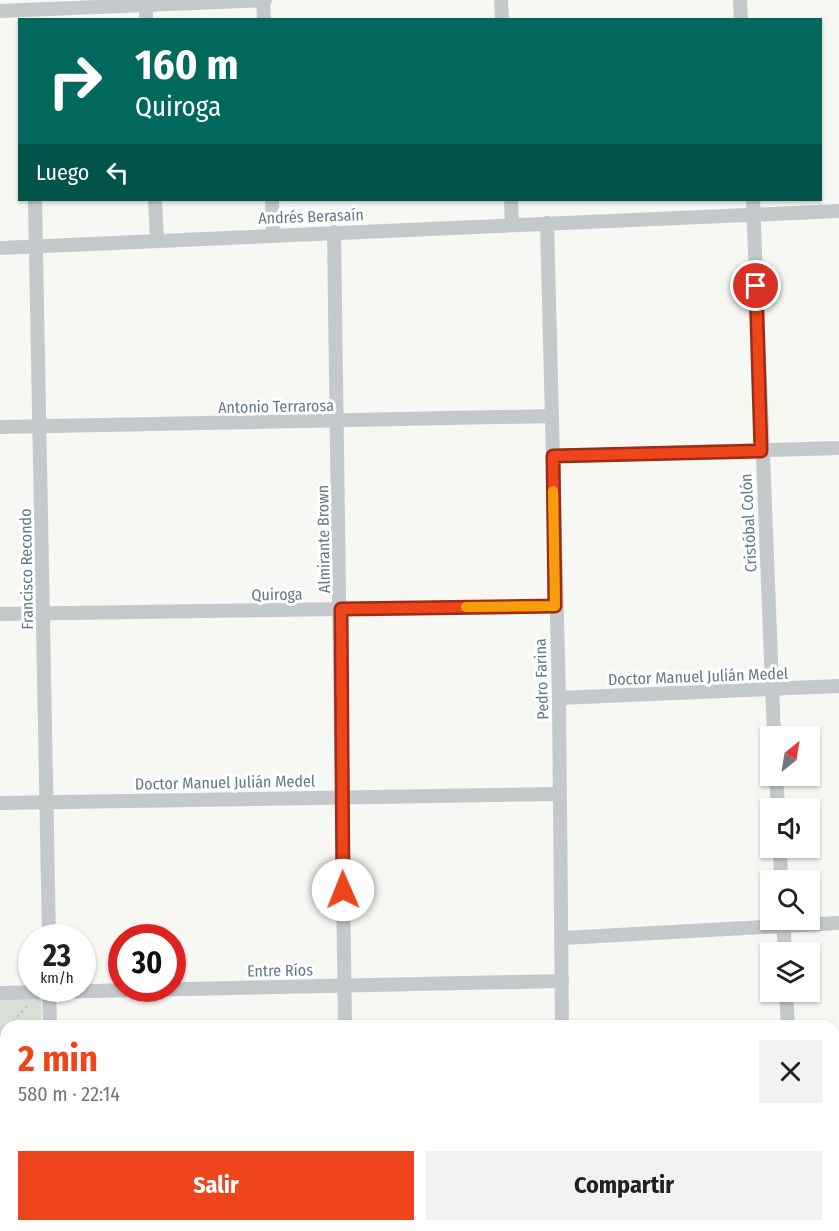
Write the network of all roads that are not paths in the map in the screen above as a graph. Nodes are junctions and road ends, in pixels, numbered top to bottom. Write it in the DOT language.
graph roads {
  1 [pos="264,0"];
  2 [pos="501,0"];
  3 [pos="740,0"];
  4 [pos="146,2"];
  5 [pos="26,10"];
  6 [pos="0,11"];
  7 [pos="147,18"];
  8 [pos="264,18"];
  9 [pos="502,18"];
  10 [pos="741,18"];
  11 [pos="35,201"];
  12 [pos="155,201"];
  13 [pos="272,201"];
  14 [pos="511,201"];
  15 [pos="753,201"];
  16 [pos="839,211"];
  17 [pos="753,215"];
  18 [pos="547,223"];
  19 [pos="512,225"];
  20 [pos="334,232"];
  21 [pos="273,234"];
  22 [pos="158,240"];
  23 [pos="38,246"];
  24 [pos="0,248"];
  25 [pos="552,416"];
  26 [pos="337,421"];
  27 [pos="40,426"];
  28 [pos="0,427"];
  29 [pos="839,448"];
  30 [pos="761,451"];
  31 [pos="553,456"];
  32 [pos="555,606"];
  33 [pos="341,609"];
  34 [pos="0,614"];
  35 [pos="42,614"];
  36 [pos="839,686"];
  37 [pos="772,690"];
  38 [pos="559,698"];
  39 [pos="774,726"];
  40 [pos="559,794"];
  41 [pos="343,796"];
  42 [pos="46,802"];
  43 [pos="0,803"];
  44 [pos="820,923"];
  45 [pos="839,923"];
  46 [pos="49,924"];
  47 [pos="760,925"];
  48 [pos="563,938"];
  49 [pos="562,981"];
  50 [pos="344,985"];
  51 [pos="96,990"];
  52 [pos="18,992"];
  53 [pos="0,993"];
  54 [pos="47,1002"];
  55 [pos="787,1002"];
  56 [pos="49,1020"];
  57 [pos="345,1020"];
  58 [pos="562,1020"];
  59 [pos="788,1020"];
  1 -- 4 [label="street"];
  1 -- 8 [label="street"];
  2 -- 9 [label="street"];
  3 -- 10 [label="street"];
  4 -- 5 [label="street"];
  4 -- 7 [label="street"];
  5 -- 6 [label="street"];
  11 -- 23 [label="street, Francisco Recondo"];
  12 -- 22 [label="street"];
  13 -- 21 [label="street"];
  14 -- 19 [label="street"];
  15 -- 17 [label="street, Cristóbal Colón"];
  16 -- 17 [label="street, Andrés Berasaín"];
  17 -- 18 [label="street, Andrés Berasaín"];
  17 -- 30 [label="street, Cristóbal Colón"];
  18 -- 19 [label="street, Andrés Berasaín"];
  18 -- 25 [label="street, Pedro Farina"];
  19 -- 20 [label="street, Andrés Berasaín"];
  20 -- 21 [label="street, Andrés Berasaín"];
  20 -- 26 [label="street, Almirante Brown"];
  21 -- 22 [label="street, Andrés Berasaín"];
  22 -- 23 [label="street, Andrés Berasaín"];
  23 -- 24 [label="street, Andrés Berasaín"];
  23 -- 27 [label="street, Francisco Recondo"];
  25 -- 26 [label="street, Antonio Terrarosa"];
  25 -- 31 [label="street, Pedro Farina"];
  26 -- 27 [label="street, Antonio Terrarosa"];
  26 -- 33 [label="street, Almirante Brown"];
  27 -- 28 [label="street, Antonio Terrarosa"];
  27 -- 35 [label="street, Francisco Recondo"];
  29 -- 30 [label="street"];
  30 -- 31 [label="street"];
  30 -- 37 [label="street, Cristóbal Colón"];
  31 -- 32 [label="street, Pedro Farina"];
  32 -- 33 [label="street, Quiroga"];
  32 -- 38 [label="street, Pedro Farina"];
  33 -- 35 [label="street, Quiroga"];
  33 -- 41 [label="street, Almirante Brown"];
  34 -- 35 [label="street, Quiroga"];
  35 -- 42 [label="street, Francisco Recondo"];
  36 -- 37 [label="street, Doctor Manuel Julián Medel"];
  37 -- 38 [label="street, Doctor Manuel Julián Medel"];
  37 -- 39 [label="street, Cristóbal Colón"];
  38 -- 40 [label="street, Pedro Farina"];
  40 -- 41 [label="street, Doctor Manuel Julián Medel"];
  40 -- 48 [label="street, Pedro Farina"];
  41 -- 42 [label="street, Doctor Manuel Julián Medel"];
  41 -- 50 [label="street, Almirante Brown"];
  42 -- 43 [label="street, Doctor Manuel Julián Medel"];
  42 -- 46 [label="street, Francisco Recondo"];
  44 -- 45 [label="street"];
  47 -- 48 [label="street"];
  48 -- 49 [label="street, Pedro Farina"];
  49 -- 50 [label="street, Entre Ríos"];
  49 -- 58 [label="street, Pedro Farina"];
  50 -- 51 [label="street, Entre Ríos"];
  50 -- 57 [label="street, Almirante Brown"];
  52 -- 53 [label="street, Entre Ríos"];
  54 -- 56 [label="street"];
  55 -- 59 [label="street"];
}
